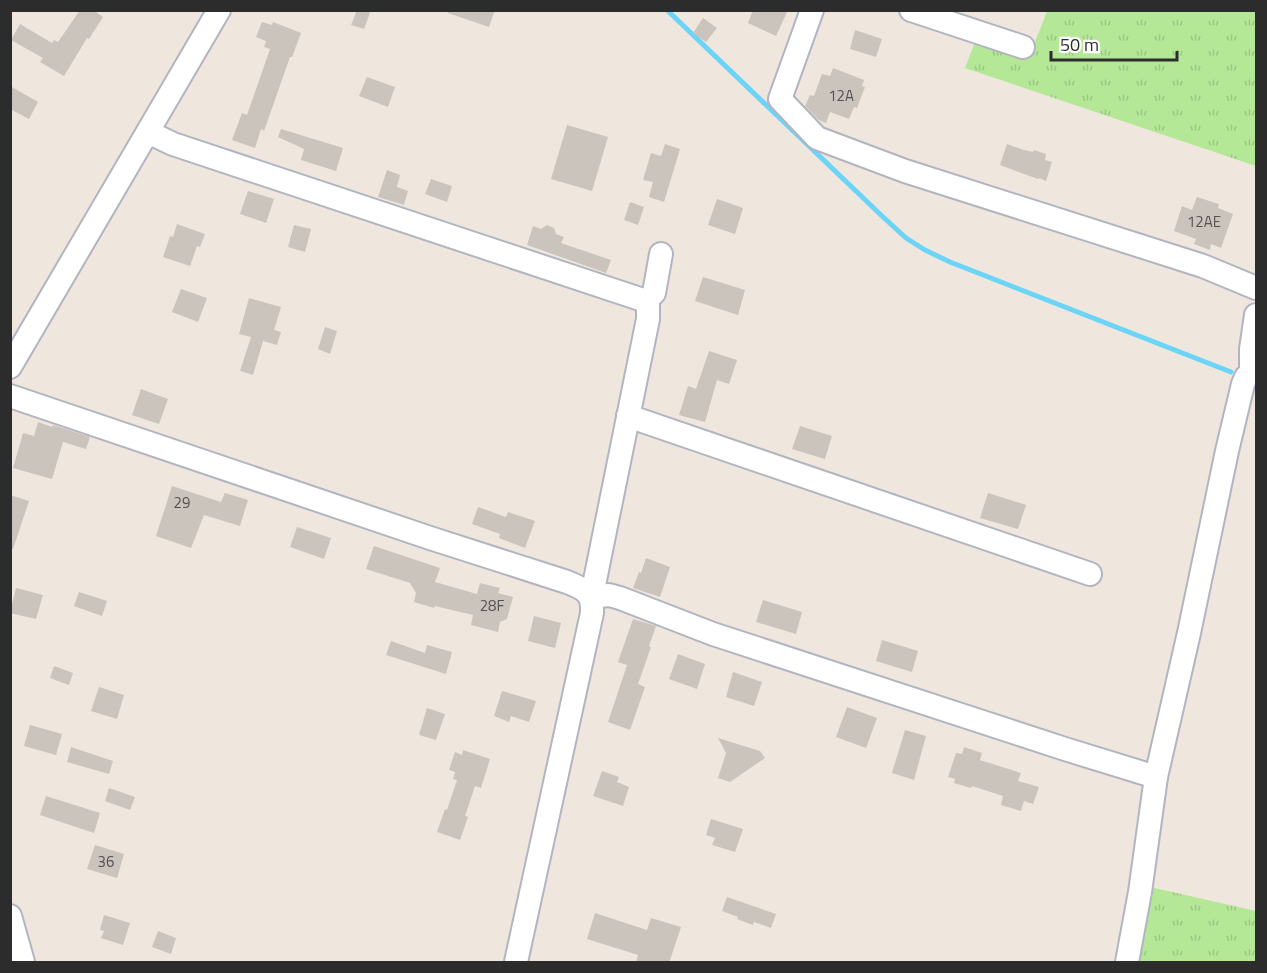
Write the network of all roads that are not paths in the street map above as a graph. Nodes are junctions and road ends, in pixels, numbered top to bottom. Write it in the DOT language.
graph roads {
  1 [pos="219,10"];
  2 [pos="812,10"];
  3 [pos="911,10"];
  4 [pos="1023,47"];
  5 [pos="148,132"];
  6 [pos="661,254"];
  7 [pos="1257,288"];
  8 [pos="646,300"];
  9 [pos="1257,315"];
  10 [pos="10,367"];
  11 [pos="10,396"];
  12 [pos="628,416"];
  13 [pos="1090,574"];
  14 [pos="590,597"];
  15 [pos="1156,777"];
  16 [pos="10,916"];
  17 [pos="23,963"];
  18 [pos="516,963"];
  19 [pos="1127,963"];
  1 -- 5 [label="street"];
  2 -- 7 [label="street"];
  3 -- 4 [label="street"];
  5 -- 8 [label="street"];
  5 -- 10 [label="street"];
  6 -- 8 [label="street"];
  8 -- 12 [label="street"];
  9 -- 15 [label="street"];
  11 -- 14 [label="street"];
  12 -- 13 [label="street"];
  12 -- 14 [label="street"];
  14 -- 15 [label="street"];
  14 -- 18 [label="street"];
  15 -- 19 [label="street"];
  16 -- 17 [label="street"];
}
